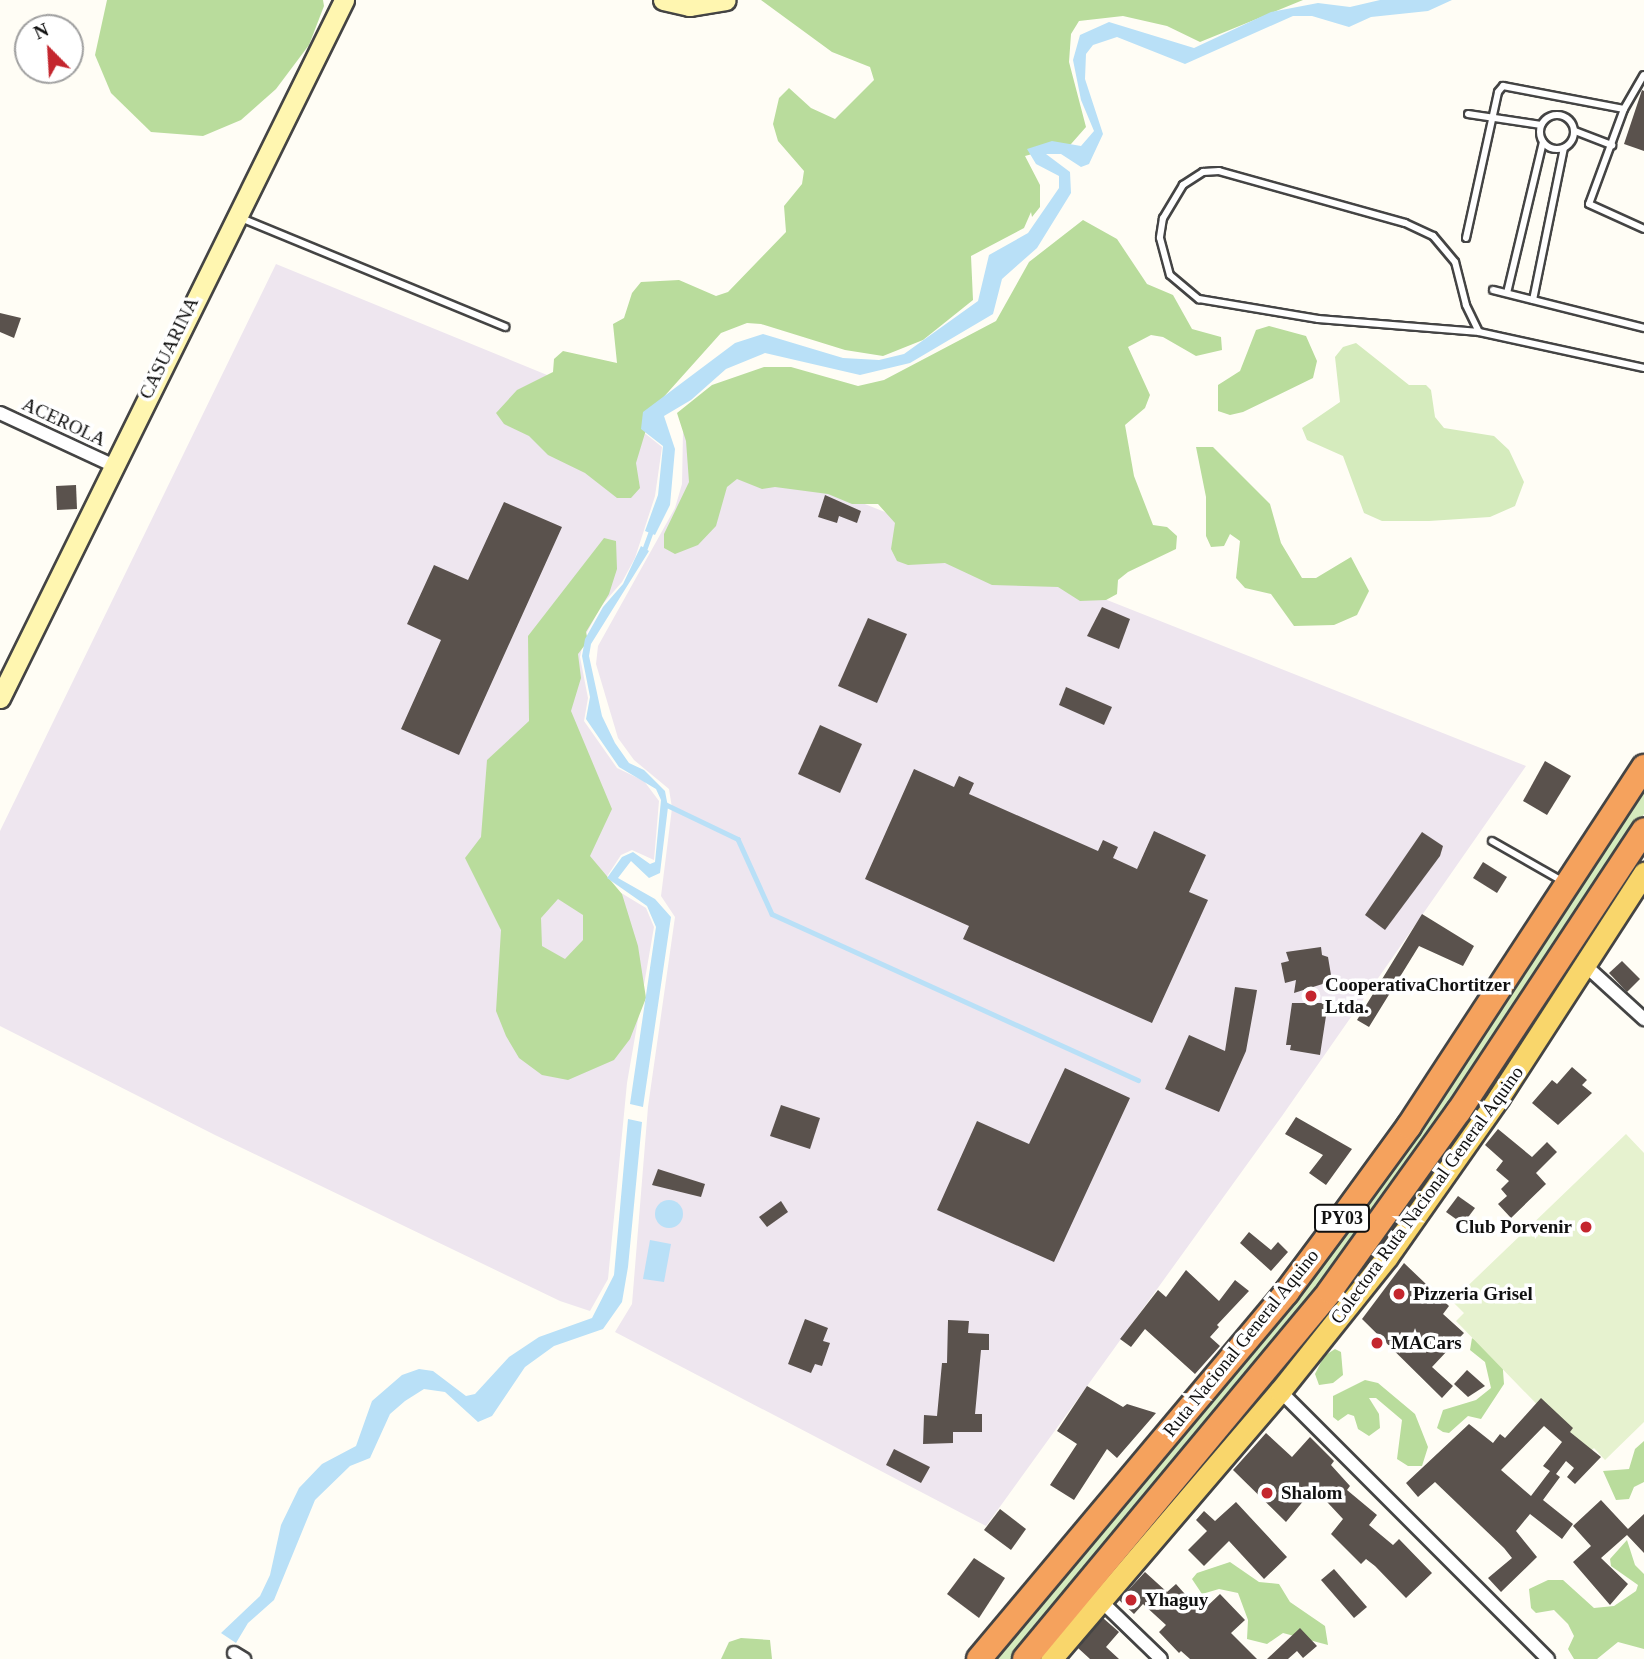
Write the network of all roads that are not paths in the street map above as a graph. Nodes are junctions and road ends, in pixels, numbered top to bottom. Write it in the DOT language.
graph roads {
  1 [pos="344,0"];
  2 [pos="663,0"];
  3 [pos="726,0"];
  4 [pos="1644,75"];
  5 [pos="1624,109"];
  6 [pos="1468,114"];
  7 [pos="1492,119"];
  8 [pos="1541,125"];
  9 [pos="1575,131"];
  10 [pos="1543,142"];
  11 [pos="1612,145"];
  12 [pos="1564,148"];
  13 [pos="234,215"];
  14 [pos="1644,229"];
  15 [pos="1466,238"];
  16 [pos="1493,290"];
  17 [pos="1507,293"];
  18 [pos="1533,300"];
  19 [pos="505,327"];
  20 [pos="1644,328"];
  21 [pos="1479,332"];
  22 [pos="1644,368"];
  23 [pos="0,413"];
  24 [pos="112,465"];
  25 [pos="0,698"];
  26 [pos="1644,767"];
  27 [pos="1644,830"];
  28 [pos="1492,841"];
  29 [pos="1642,876"];
  30 [pos="1567,883"];
  31 [pos="1586,967"];
  32 [pos="1644,1019"];
  33 [pos="1459,1111"];
  34 [pos="1280,1391"];
  35 [pos="1101,1601"];
  36 [pos="977,1659"];
  37 [pos="1025,1659"];
  38 [pos="1051,1659"];
  39 [pos="1161,1659"];
  40 [pos="1548,1659"];
  1 -- 13 [label="street, CASUARINA"];
  2 -- 3 [label="street"];
  4 -- 5 [label="lane"];
  5 -- 7 [label="lane"];
  5 -- 11 [label="lane"];
  6 -- 7 [label="lane"];
  7 -- 8 [label="lane"];
  7 -- 15 [label="lane"];
  8 -- 9 [label="lane"];
  8 -- 10 [label="lane"];
  9 -- 11 [label="lane"];
  9 -- 12 [label="lane"];
  10 -- 12 [label="lane"];
  10 -- 17 [label="lane"];
  11 -- 14 [label="lane"];
  12 -- 18 [label="lane"];
  13 -- 19 [label="lane"];
  13 -- 24 [label="street, CASUARINA"];
  16 -- 17 [label="lane"];
  17 -- 18 [label="lane"];
  18 -- 20 [label="lane"];
  21 -- 21 [label="lane"];
  21 -- 22 [label="lane"];
  23 -- 24 [label="street, ACEROLA"];
  24 -- 25 [label="street, CASUARINA"];
  26 -- 30 [label="highway, Ruta Nacional General Aquino / PY03"];
  27 -- 33 [label="highway, Ruta Nacional General Aquino / PY03"];
  28 -- 30 [label="lane"];
  29 -- 31 [label="main road, Colectora Ruta Nacional General Aquino / PY03"];
  29 -- 33 [label="main road"];
  30 -- 36 [label="highway, Ruta Nacional General Aquino / PY03"];
  31 -- 32 [label="street"];
  31 -- 34 [label="main road, Colectora Ruta Nacional General Aquino / PY03"];
  33 -- 37 [label="highway, Ruta Nacional General Aquino / PY03"];
  34 -- 35 [label="main road, Colectora Ruta Nacional General Aquino / PY03"];
  34 -- 40 [label="street"];
  35 -- 38 [label="main road, Colectora Ruta Nacional General Aquino / PY03"];
  35 -- 39 [label="street"];
}
